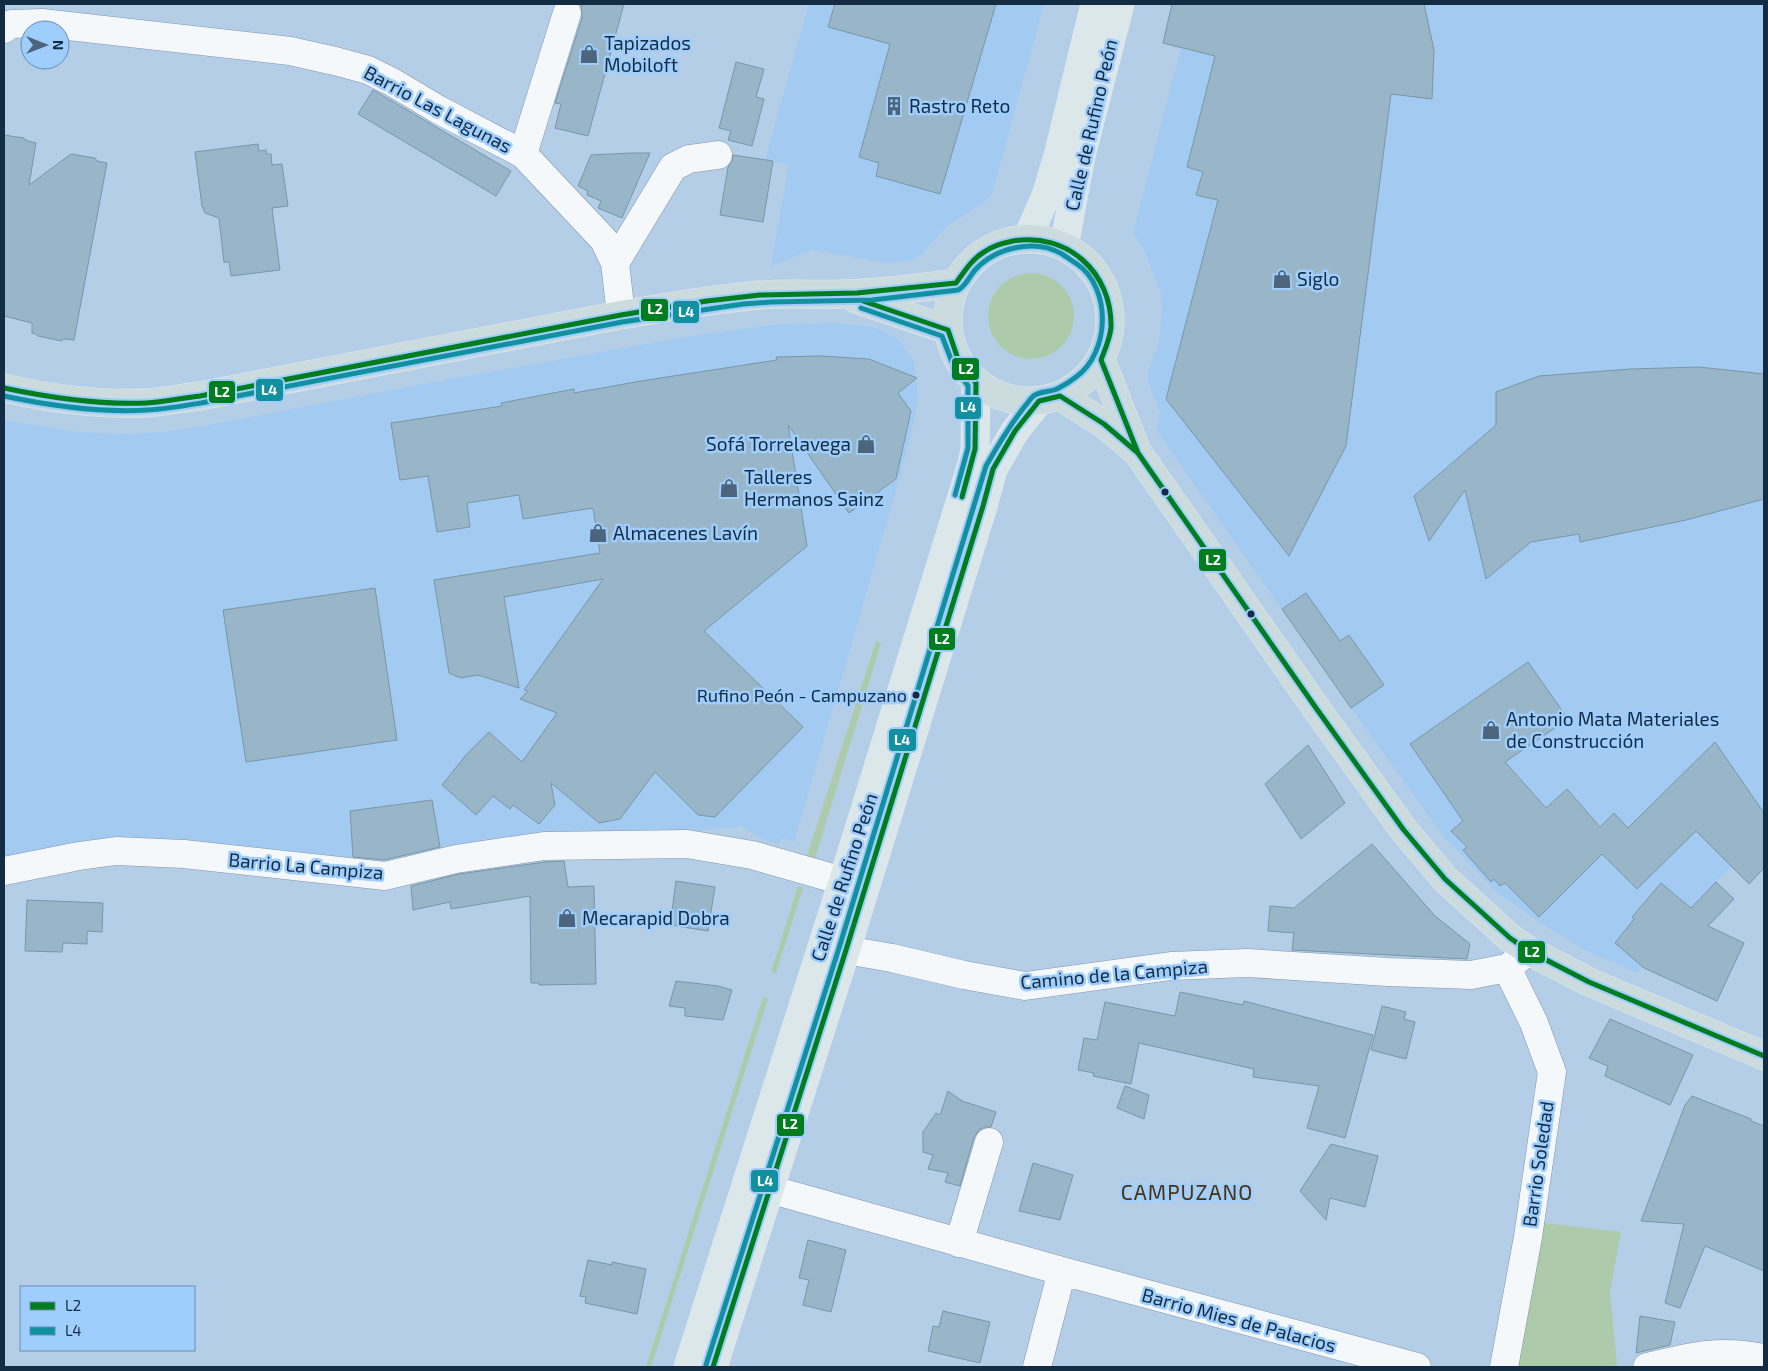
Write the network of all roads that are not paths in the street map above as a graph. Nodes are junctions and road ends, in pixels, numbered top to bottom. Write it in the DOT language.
graph roads {
  1 [pos="1095,4"];
  2 [pos="1120,4"];
  3 [pos="566,13"];
  4 [pos="4,30"];
  5 [pos="524,154"];
  6 [pos="718,155"];
  7 [pos="1028,239"];
  8 [pos="1064,246"];
  9 [pos="615,263"];
  10 [pos="956,283"];
  11 [pos="843,294"];
  12 [pos="621,315"];
  13 [pos="948,330"];
  14 [pos="1101,360"];
  15 [pos="976,383"];
  16 [pos="4,388"];
  17 [pos="1050,399"];
  18 [pos="1138,453"];
  19 [pos="4,871"];
  20 [pos="843,881"];
  21 [pos="846,950"];
  22 [pos="1529,951"];
  23 [pos="1506,968"];
  24 [pos="1764,1056"];
  25 [pos="989,1142"];
  26 [pos="769,1190"];
  27 [pos="960,1242"];
  28 [pos="1062,1271"];
  29 [pos="1764,1358"];
  30 [pos="688,1367"];
  31 [pos="713,1367"];
  32 [pos="1037,1367"];
  33 [pos="1417,1367"];
  34 [pos="1504,1367"];
  35 [pos="1647,1367"];
  1 -- 7 [label="main road, Calle de Rufino Peón"];
  2 -- 8 [label="main road, Calle de Rufino Peón"];
  3 -- 5 [label="street"];
  4 -- 5 [label="street, Barrio Las Lagunas"];
  5 -- 9 [label="street, Barrio Las Lagunas"];
  6 -- 9 [label="street"];
  7 -- 8 [label="highway"];
  7 -- 10 [label="highway"];
  8 -- 14 [label="highway"];
  9 -- 12 [label="street, Barrio Las Lagunas"];
  10 -- 11 [label="highway"];
  10 -- 13 [label="highway"];
  11 -- 12 [label="highway"];
  11 -- 13 [label="highway"];
  12 -- 16 [label="highway"];
  13 -- 15 [label="highway"];
  14 -- 17 [label="highway"];
  14 -- 18 [label="highway"];
  15 -- 17 [label="highway"];
  15 -- 20 [label="main road, Calle de Rufino Peón"];
  17 -- 18 [label="highway"];
  17 -- 21 [label="main road, Calle de Rufino Peón"];
  18 -- 22 [label="highway"];
  19 -- 20 [label="street, Barrio La Campiza"];
  20 -- 30 [label="main road, Calle de Rufino Peón"];
  21 -- 23 [label="street, Camino de la Campiza"];
  21 -- 26 [label="main road, Calle de Rufino Peón"];
  22 -- 23 [label="street, Camino de la Campiza"];
  22 -- 24 [label="highway"];
  23 -- 34 [label="street, Barrio Soledad"];
  25 -- 27 [label="street"];
  26 -- 27 [label="street, Barrio Mies de Palacios"];
  26 -- 31 [label="main road, Calle de Rufino Peón"];
  27 -- 28 [label="street, Barrio Mies de Palacios"];
  28 -- 32 [label="street"];
  28 -- 33 [label="street, Barrio Mies de Palacios"];
  29 -- 35 [label="street"];
}
